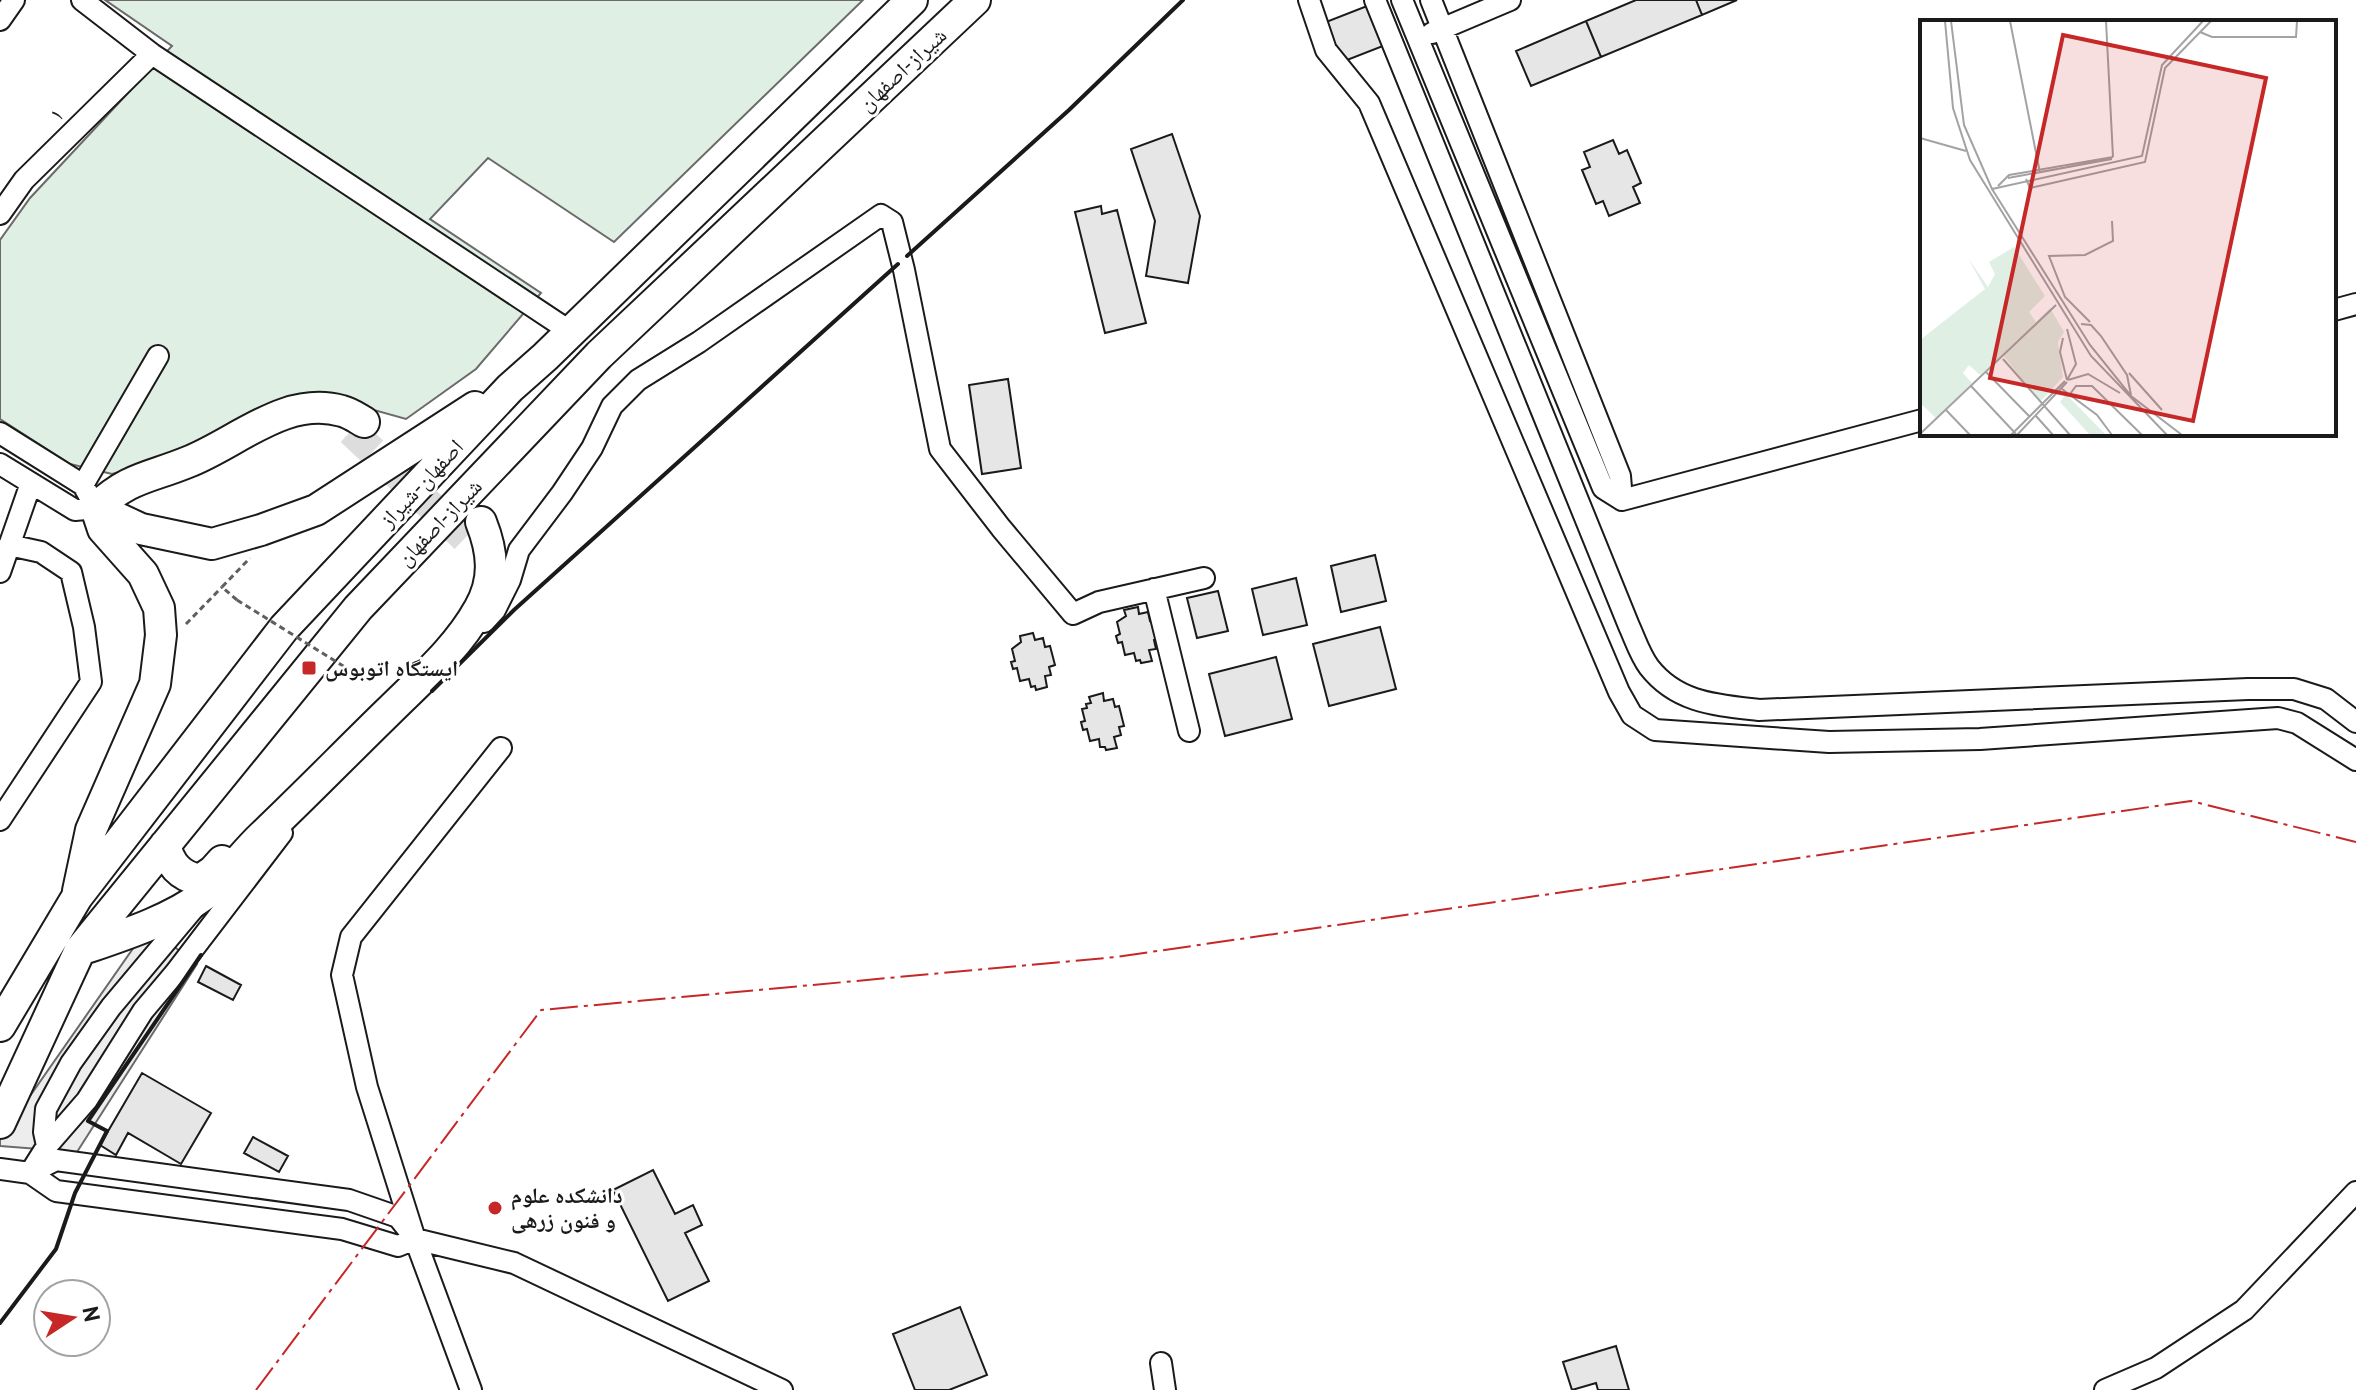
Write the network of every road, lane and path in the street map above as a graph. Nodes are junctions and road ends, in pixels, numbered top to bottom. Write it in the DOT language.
graph roads {
  1 [pos="14,0"];
  2 [pos="82,0"];
  3 [pos="912,0"];
  4 [pos="975,0"];
  5 [pos="1309,0"];
  6 [pos="1375,0"];
  7 [pos="1402,0"];
  8 [pos="1431,0"];
  9 [pos="1510,0"];
  10 [pos="0,20"];
  11 [pos="1443,28"];
  12 [pos="1418,39"];
  13 [pos="152,54"];
  14 [pos="0,214"];
  15 [pos="2356,304"];
  16 [pos="2336,309"];
  17 [pos="571,332"];
  18 [pos="158,356"];
  19 [pos="510,388"];
  20 [pos="1920,421"];
  21 [pos="358,426"];
  22 [pos="0,433"];
  23 [pos="0,464"];
  24 [pos="31,483"];
  25 [pos="89,496"];
  26 [pos="1622,500"];
  27 [pos="261,530"];
  28 [pos="9,545"];
  29 [pos="0,572"];
  30 [pos="1204,578"];
  31 [pos="222,587"];
  32 [pos="1154,589"];
  33 [pos="161,635"];
  34 [pos="348,669"];
  35 [pos="2356,722"];
  36 [pos="1189,731"];
  37 [pos="501,748"];
  38 [pos="2356,760"];
  39 [pos="0,820"];
  40 [pos="165,845"];
  41 [pos="208,892"];
  42 [pos="77,897"];
  43 [pos="80,950"];
  44 [pos="0,1026"];
  45 [pos="0,1123"];
  46 [pos="47,1146"];
  47 [pos="0,1169"];
  48 [pos="30,1173"];
  49 [pos="2356,1192"];
  50 [pos="415,1239"];
  51 [pos="1161,1363"];
  52 [pos="471,1390"];
  53 [pos="782,1390"];
  54 [pos="1165,1390"];
  55 [pos="2105,1390"];
  1 -- 10 [label="street"];
  2 -- 13 [label="street"];
  3 -- 17 [label="highway, اصفهان-شیراز"];
  4 -- 40 [label="highway, شیراز-اصفهان"];
  5 -- 38 [label="street"];
  6 -- 35 [label="street"];
  7 -- 12 [label="street"];
  8 -- 11 [label="street"];
  9 -- 11 [label="street"];
  11 -- 12 [label="street"];
  11 -- 26 [label="street"];
  12 -- 26 [label="street"];
  13 -- 14 [label="street, ۱"];
  13 -- 17 [label="street"];
  15 -- 16 [label="street"];
  17 -- 19 [label="highway, اصفهان-شیراز"];
  18 -- 25 [label="street"];
  19 -- 27 [label="highway"];
  19 -- 42 [label="highway, اصفهان-شیراز"];
  20 -- 26 [label="street"];
  21 -- 25 [label="highway"];
  22 -- 25 [label="street"];
  23 -- 24 [label="street"];
  24 -- 25 [label="street"];
  24 -- 28 [label="street"];
  25 -- 27 [label="highway"];
  25 -- 33 [label="highway"];
  27 -- 31 [label="path"];
  28 -- 29 [label="street"];
  28 -- 39 [label="street"];
  30 -- 32 [label="street"];
  31 -- 33 [label="path"];
  31 -- 34 [label="path, bridge"];
  32 -- 36 [label="street"];
  32 -- 46 [label="street"];
  33 -- 42 [label="highway"];
  37 -- 50 [label="street"];
  40 -- 41 [label="highway"];
  40 -- 43 [label="highway, شیراز-اصفهان"];
  41 -- 43 [label="highway"];
  41 -- 46 [label="street"];
  42 -- 44 [label="highway, اصفهان-شیراز"];
  43 -- 45 [label="highway, شیراز-اصفهان"];
  46 -- 48 [label="street"];
  47 -- 48 [label="street"];
  48 -- 50 [label="street"];
  48 -- 50 [label="street"];
  49 -- 55 [label="street"];
  50 -- 52 [label="street"];
  50 -- 53 [label="street"];
  51 -- 54 [label="street"];
}
